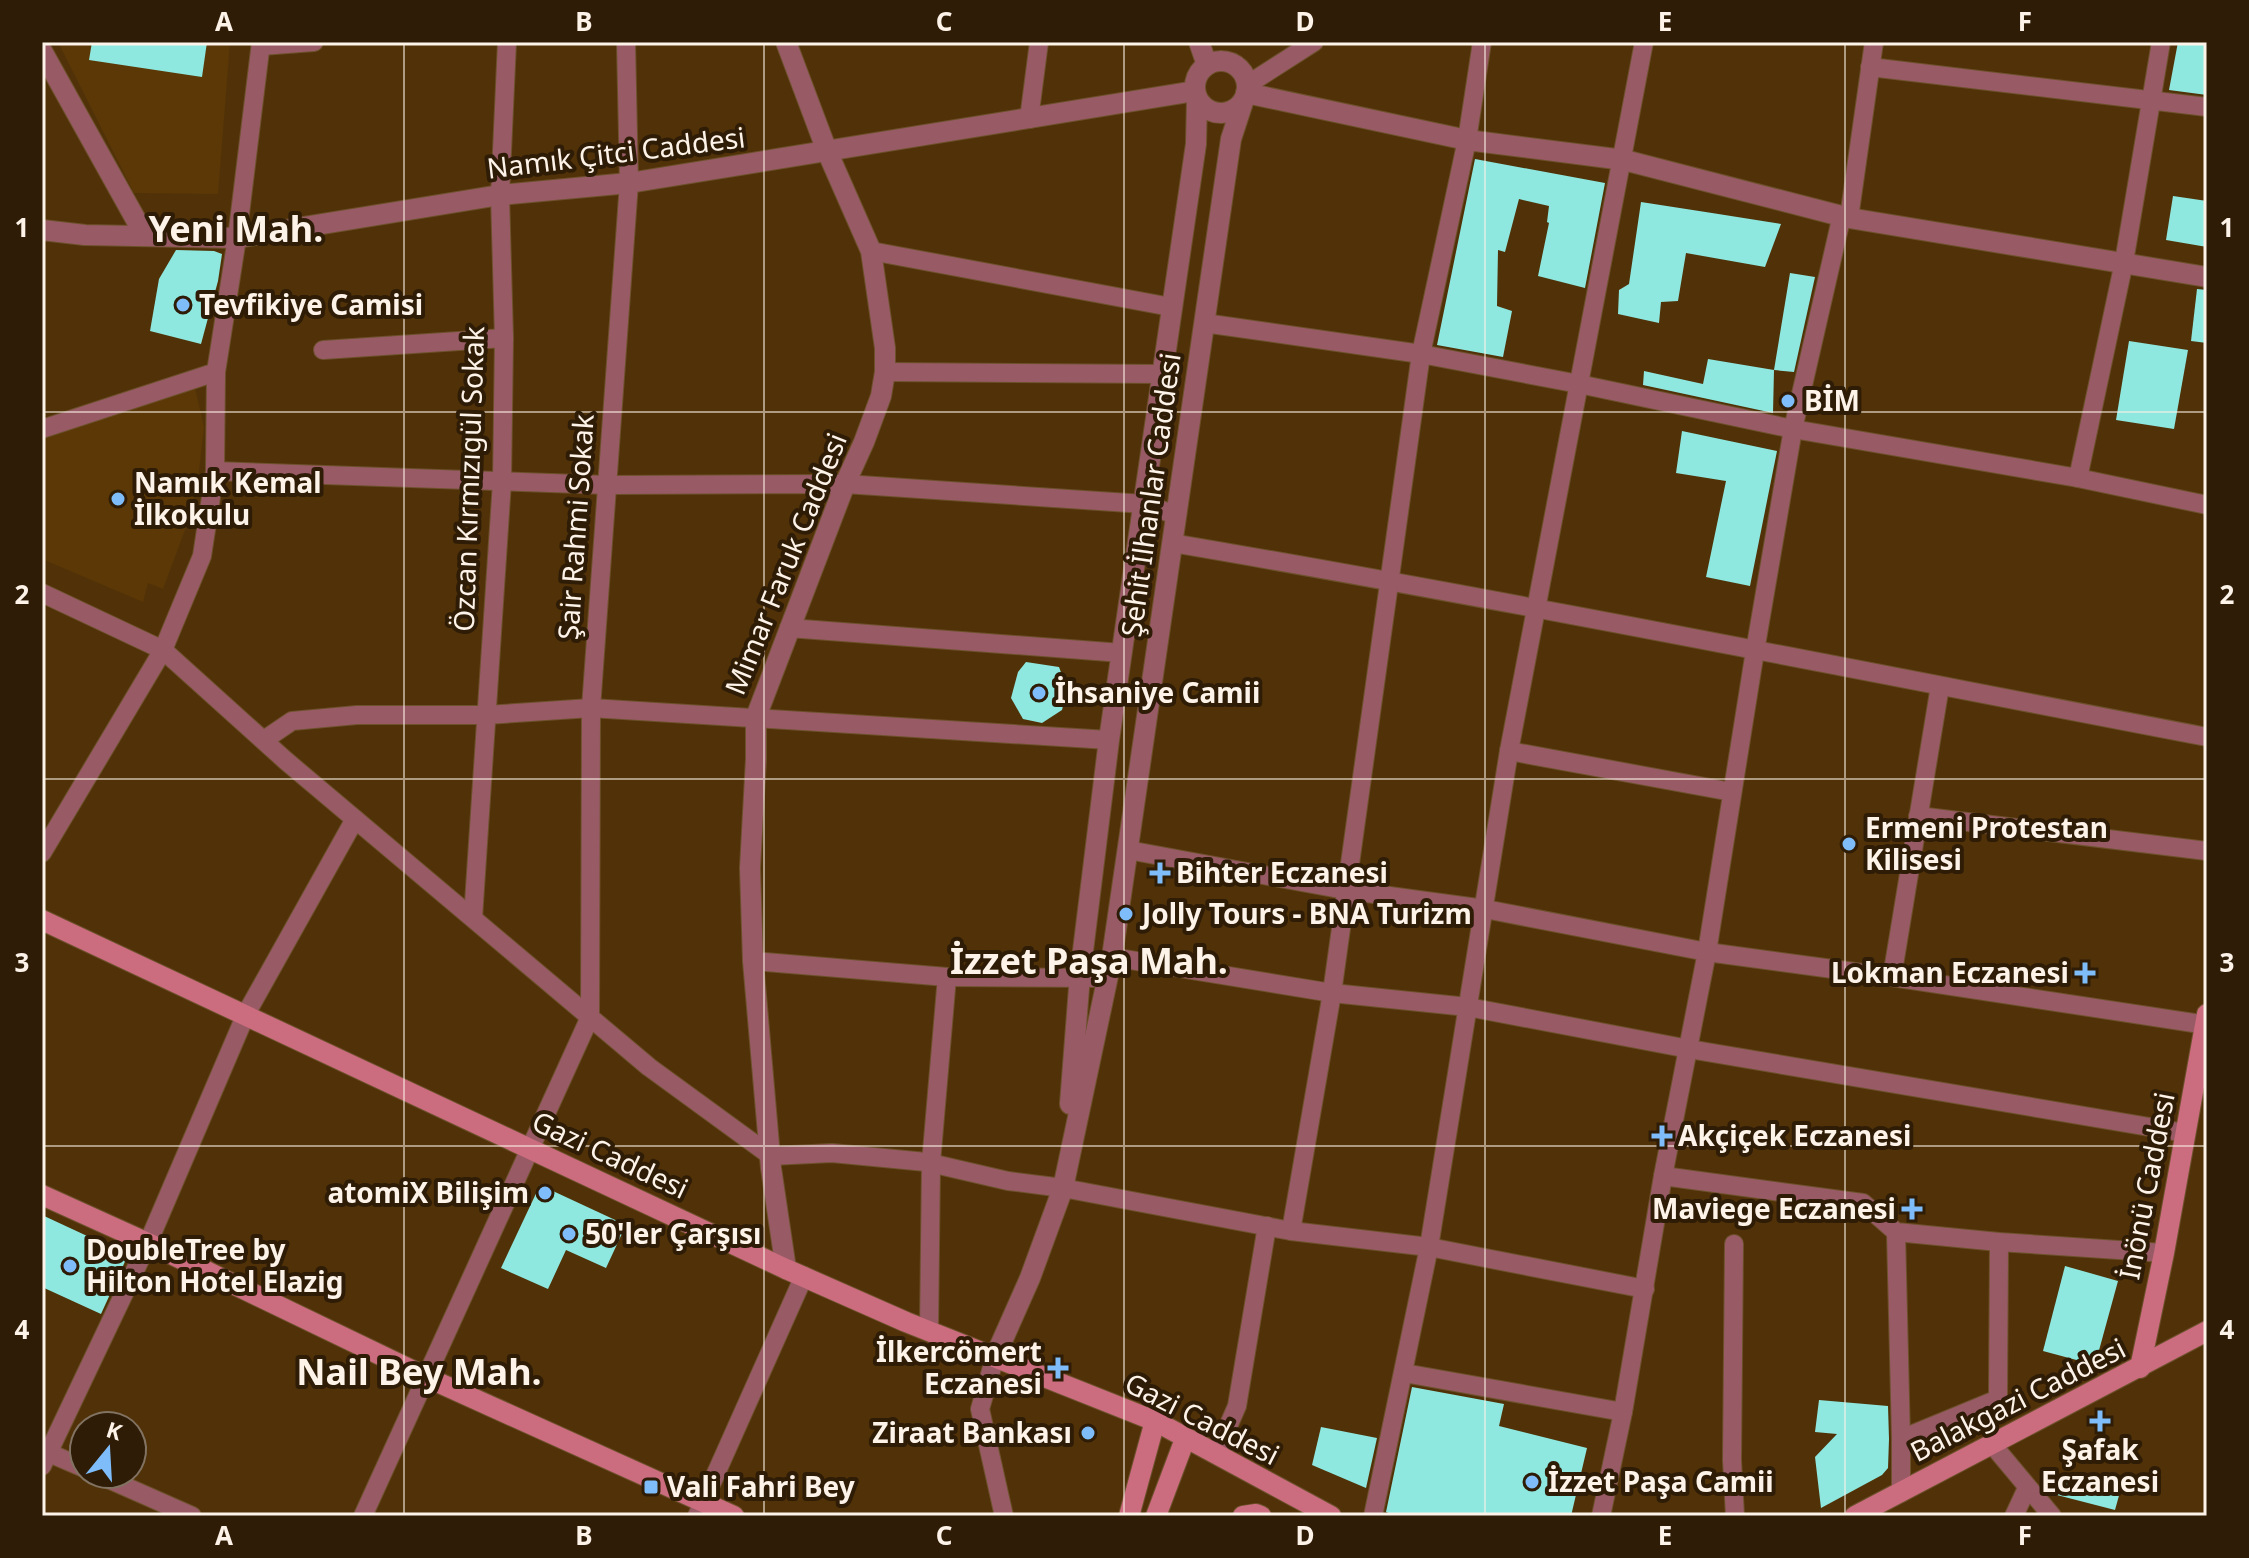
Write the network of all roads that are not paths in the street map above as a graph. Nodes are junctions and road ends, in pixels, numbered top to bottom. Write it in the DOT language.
graph roads {
  1 [pos="314,42"];
  2 [pos="507,42"];
  3 [pos="626,42"];
  4 [pos="786,42"];
  5 [pos="1039,42"];
  6 [pos="1199,42"];
  7 [pos="1314,42"];
  8 [pos="1482,42"];
  9 [pos="1644,42"];
  10 [pos="1874,42"];
  11 [pos="2161,42"];
  12 [pos="261,44"];
  13 [pos="42,51"];
  14 [pos="1207,65"];
  15 [pos="1870,67"];
  16 [pos="1246,92"];
  17 [pos="1196,95"];
  18 [pos="2152,100"];
  19 [pos="2207,107"];
  20 [pos="1029,119"];
  21 [pos="1467,140"];
  22 [pos="827,151"];
  23 [pos="1624,160"];
  24 [pos="629,183"];
  25 [pos="500,195"];
  26 [pos="1845,216"];
  27 [pos="42,230"];
  28 [pos="145,236"];
  29 [pos="237,238"];
  30 [pos="871,251"];
  31 [pos="2124,262"];
  32 [pos="2207,277"];
  33 [pos="1171,307"];
  34 [pos="1204,323"];
  35 [pos="504,338"];
  36 [pos="323,350"];
  37 [pos="1421,354"];
  38 [pos="216,372"];
  39 [pos="885,372"];
  40 [pos="1162,374"];
  41 [pos="1579,384"];
  42 [pos="42,429"];
  43 [pos="1793,429"];
  44 [pos="215,471"];
  45 [pos="2078,478"];
  46 [pos="502,482"];
  47 [pos="845,484"];
  48 [pos="607,485"];
  49 [pos="1144,504"];
  50 [pos="2207,505"];
  51 [pos="1176,515"];
  52 [pos="1172,543"];
  53 [pos="1390,580"];
  54 [pos="42,593"];
  55 [pos="1537,607"];
  56 [pos="789,628"];
  57 [pos="163,650"];
  58 [pos="1755,651"];
  59 [pos="1122,653"];
  60 [pos="1940,686"];
  61 [pos="591,708"];
  62 [pos="486,715"];
  63 [pos="756,717"];
  64 [pos="2207,737"];
  65 [pos="264,740"];
  66 [pos="1109,740"];
  67 [pos="1509,751"];
  68 [pos="1732,792"];
  69 [pos="1918,816"];
  70 [pos="355,819"];
  71 [pos="1128,850"];
  72 [pos="2207,851"];
  73 [pos="42,853"];
  74 [pos="1345,890"];
  75 [pos="1485,909"];
  76 [pos="473,918"];
  77 [pos="42,920"];
  78 [pos="1707,952"];
  79 [pos="1112,957"];
  80 [pos="753,961"];
  81 [pos="1080,975"];
  82 [pos="947,977"];
  83 [pos="1892,977"];
  84 [pos="1108,978"];
  85 [pos="1332,993"];
  86 [pos="1468,1007"];
  87 [pos="246,1014"];
  88 [pos="590,1017"];
  89 [pos="2206,1021"];
  90 [pos="1689,1049"];
  91 [pos="2185,1133"];
  92 [pos="530,1148"];
  93 [pos="771,1156"];
  94 [pos="931,1163"];
  95 [pos="1663,1176"];
  96 [pos="1063,1188"];
  97 [pos="42,1195"];
  98 [pos="1267,1226"];
  99 [pos="1291,1231"];
  100 [pos="1896,1232"];
  101 [pos="1999,1242"];
  102 [pos="148,1243"];
  103 [pos="1734,1244"];
  104 [pos="1429,1247"];
  105 [pos="2164,1253"];
  106 [pos="795,1273"];
  107 [pos="1645,1289"];
  108 [pos="929,1331"];
  109 [pos="2207,1331"];
  110 [pos="995,1357"];
  111 [pos="2140,1368"];
  112 [pos="1404,1373"];
  113 [pos="426,1377"];
  114 [pos="1623,1412"];
  115 [pos="1155,1421"];
  116 [pos="1185,1439"];
  117 [pos="1901,1439"];
  118 [pos="1991,1443"];
  119 [pos="1216,1454"];
  120 [pos="44,1456"];
  121 [pos="68,1463"];
  122 [pos="2027,1488"];
  123 [pos="133,1490"];
  124 [pos="1901,1493"];
  125 [pos="700,1509"];
  126 [pos="192,1516"];
  127 [pos="363,1516"];
  128 [pos="734,1516"];
  129 [pos="1004,1516"];
  130 [pos="1129,1516"];
  131 [pos="1156,1516"];
  132 [pos="1243,1516"];
  133 [pos="1261,1516"];
  134 [pos="1331,1516"];
  135 [pos="1373,1516"];
  136 [pos="1601,1516"];
  137 [pos="1735,1516"];
  138 [pos="1855,1516"];
  139 [pos="2014,1516"];
  140 [pos="2052,1516"];
  1 -- 12 [label="street"];
  2 -- 25 [label="street, Özcan Kırmızıgül Sokak"];
  3 -- 24 [label="street, Şair Rahmi Sokak"];
  4 -- 22 [label="street, Mimar Faruk Caddesi"];
  5 -- 20 [label="street"];
  6 -- 14 [label="street"];
  7 -- 16 [label="street"];
  8 -- 21 [label="street"];
  9 -- 23 [label="street"];
  10 -- 15 [label="street"];
  11 -- 18 [label="street"];
  12 -- 29 [label="street"];
  13 -- 28 [label="street"];
  14 -- 16 [label="street"];
  14 -- 17 [label="street"];
  15 -- 18 [label="street"];
  15 -- 26 [label="street"];
  16 -- 17 [label="street"];
  16 -- 21 [label="street"];
  16 -- 34 [label="street, Şehit İlhanlar Caddesi"];
  17 -- 20 [label="street, Namık Çitci Caddesi"];
  17 -- 33 [label="street, Şehit İlhanlar Caddesi"];
  18 -- 19 [label="street"];
  18 -- 31 [label="street"];
  20 -- 22 [label="street, Namık Çitci Caddesi"];
  21 -- 23 [label="street"];
  21 -- 37 [label="street"];
  22 -- 24 [label="street, Namık Çitci Caddesi"];
  22 -- 30 [label="street, Mimar Faruk Caddesi"];
  23 -- 26 [label="street"];
  23 -- 41 [label="street"];
  24 -- 25 [label="street, Namık Çitci Caddesi"];
  24 -- 48 [label="street, Şair Rahmi Sokak"];
  25 -- 29 [label="street, Namık Çitci Caddesi"];
  25 -- 35 [label="street, Özcan Kırmızıgül Sokak"];
  26 -- 31 [label="street"];
  26 -- 43 [label="street"];
  27 -- 28 [label="street, Namık Çitci Caddesi"];
  28 -- 29 [label="street, Namık Çitci Caddesi"];
  29 -- 38 [label="street"];
  30 -- 33 [label="street"];
  30 -- 39 [label="street, Mimar Faruk Caddesi"];
  31 -- 32 [label="street"];
  31 -- 45 [label="street"];
  33 -- 40 [label="street, Şehit İlhanlar Caddesi"];
  34 -- 37 [label="street"];
  34 -- 51 [label="street, Şehit İlhanlar Caddesi"];
  35 -- 36 [label="street"];
  35 -- 46 [label="street, Özcan Kırmızıgül Sokak"];
  37 -- 41 [label="street"];
  37 -- 53 [label="street"];
  38 -- 42 [label="street"];
  38 -- 44 [label="street"];
  39 -- 40 [label="street"];
  39 -- 47 [label="street, Mimar Faruk Caddesi"];
  40 -- 49 [label="street, Şehit İlhanlar Caddesi"];
  41 -- 43 [label="street"];
  41 -- 55 [label="street"];
  43 -- 45 [label="street"];
  43 -- 58 [label="street"];
  44 -- 46 [label="street"];
  44 -- 57 [label="street"];
  45 -- 50 [label="street"];
  46 -- 48 [label="street"];
  46 -- 62 [label="street, Özcan Kırmızıgül Sokak"];
  47 -- 48 [label="street"];
  47 -- 49 [label="street"];
  47 -- 56 [label="street, Mimar Faruk Caddesi"];
  48 -- 61 [label="street, Şair Rahmi Sokak"];
  49 -- 51 [label="street"];
  49 -- 59 [label="street, Şehit İlhanlar Caddesi"];
  51 -- 52 [label="street, Şehit İlhanlar Caddesi"];
  52 -- 53 [label="street"];
  52 -- 71 [label="street, Şehit İlhanlar Caddesi"];
  53 -- 55 [label="street"];
  53 -- 74 [label="street"];
  54 -- 57 [label="street"];
  55 -- 58 [label="street"];
  55 -- 67 [label="street"];
  56 -- 59 [label="street"];
  56 -- 63 [label="street, Mimar Faruk Caddesi"];
  57 -- 65 [label="street"];
  57 -- 73 [label="street"];
  58 -- 60 [label="street"];
  58 -- 68 [label="street"];
  59 -- 66 [label="street, Şehit İlhanlar Caddesi"];
  60 -- 64 [label="street"];
  60 -- 69 [label="street"];
  61 -- 62 [label="street"];
  61 -- 63 [label="street"];
  61 -- 88 [label="street, Şair Rahmi Sokak"];
  62 -- 65 [label="street"];
  62 -- 76 [label="street, Özcan Kırmızıgül Sokak"];
  63 -- 66 [label="street"];
  63 -- 80 [label="street, Mimar Faruk Caddesi"];
  65 -- 70 [label="street"];
  66 -- 81 [label="street, Şehit İlhanlar Caddesi"];
  67 -- 68 [label="street"];
  67 -- 75 [label="street"];
  68 -- 78 [label="street"];
  69 -- 72 [label="street"];
  69 -- 83 [label="street"];
  70 -- 76 [label="street"];
  70 -- 87 [label="street"];
  71 -- 74 [label="street"];
  71 -- 79 [label="street, Şehit İlhanlar Caddesi"];
  74 -- 75 [label="street"];
  74 -- 85 [label="street"];
  75 -- 78 [label="street"];
  75 -- 86 [label="street"];
  76 -- 88 [label="street"];
  77 -- 87 [label="main road, Gazi Caddesi"];
  78 -- 83 [label="street"];
  78 -- 90 [label="street"];
  79 -- 84 [label="street, Şehit İlhanlar Caddesi"];
  79 -- 85 [label="street"];
  80 -- 82 [label="street"];
  80 -- 93 [label="street, Mimar Faruk Caddesi"];
  81 -- 82 [label="street"];
  81 -- 84 [label="street"];
  81 -- 96 [label="street, Şehit İlhanlar Caddesi"];
  82 -- 94 [label="street"];
  83 -- 89 [label="street"];
  84 -- 96 [label="street, Şehit İlhanlar Caddesi"];
  85 -- 86 [label="street"];
  85 -- 99 [label="street"];
  86 -- 90 [label="street"];
  86 -- 104 [label="street"];
  87 -- 92 [label="main road, Gazi Caddesi"];
  87 -- 102 [label="street"];
  88 -- 92 [label="street"];
  88 -- 93 [label="street"];
  89 -- 91 [label="main road, İnönü Caddesi"];
  90 -- 91 [label="street"];
  90 -- 95 [label="street"];
  91 -- 105 [label="main road, İnönü Caddesi"];
  92 -- 106 [label="main road, Gazi Caddesi"];
  92 -- 113 [label="street"];
  93 -- 94 [label="street"];
  93 -- 106 [label="street, Mimar Faruk Caddesi"];
  94 -- 96 [label="street"];
  94 -- 108 [label="street"];
  95 -- 100 [label="street"];
  95 -- 107 [label="street"];
  96 -- 98 [label="street"];
  96 -- 110 [label="street"];
  97 -- 102 [label="main road"];
  98 -- 99 [label="street"];
  98 -- 119 [label="street"];
  99 -- 104 [label="street"];
  100 -- 101 [label="street"];
  100 -- 117 [label="street"];
  101 -- 105 [label="street"];
  101 -- 117 [label="street"];
  102 -- 113 [label="main road"];
  102 -- 120 [label="street"];
  103 -- 137 [label="street"];
  104 -- 107 [label="street"];
  104 -- 112 [label="street"];
  105 -- 111 [label="main road, İnönü Caddesi"];
  106 -- 108 [label="main road, Gazi Caddesi"];
  106 -- 125 [label="street"];
  107 -- 114 [label="street"];
  108 -- 110 [label="main road, Gazi Caddesi"];
  109 -- 111 [label="main road, Balakgazi Caddesi"];
  110 -- 115 [label="main road, Gazi Caddesi"];
  110 -- 129 [label="street"];
  111 -- 118 [label="main road, Balakgazi Caddesi"];
  112 -- 114 [label="street"];
  112 -- 135 [label="street"];
  113 -- 125 [label="main road"];
  113 -- 127 [label="street"];
  114 -- 136 [label="street"];
  115 -- 116 [label="main road, Gazi Caddesi"];
  115 -- 130 [label="main road"];
  116 -- 119 [label="main road, Gazi Caddesi"];
  116 -- 131 [label="main road"];
  117 -- 124 [label="street"];
  118 -- 122 [label="street"];
  118 -- 124 [label="main road, Balakgazi Caddesi"];
  119 -- 134 [label="main road, Gazi Caddesi"];
  120 -- 121 [label="street"];
  122 -- 139 [label="street"];
  122 -- 140 [label="street"];
  123 -- 126 [label="street"];
  124 -- 138 [label="main road, Balakgazi Caddesi"];
  125 -- 128 [label="main road"];
  132 -- 133 [label="main road"];
}
